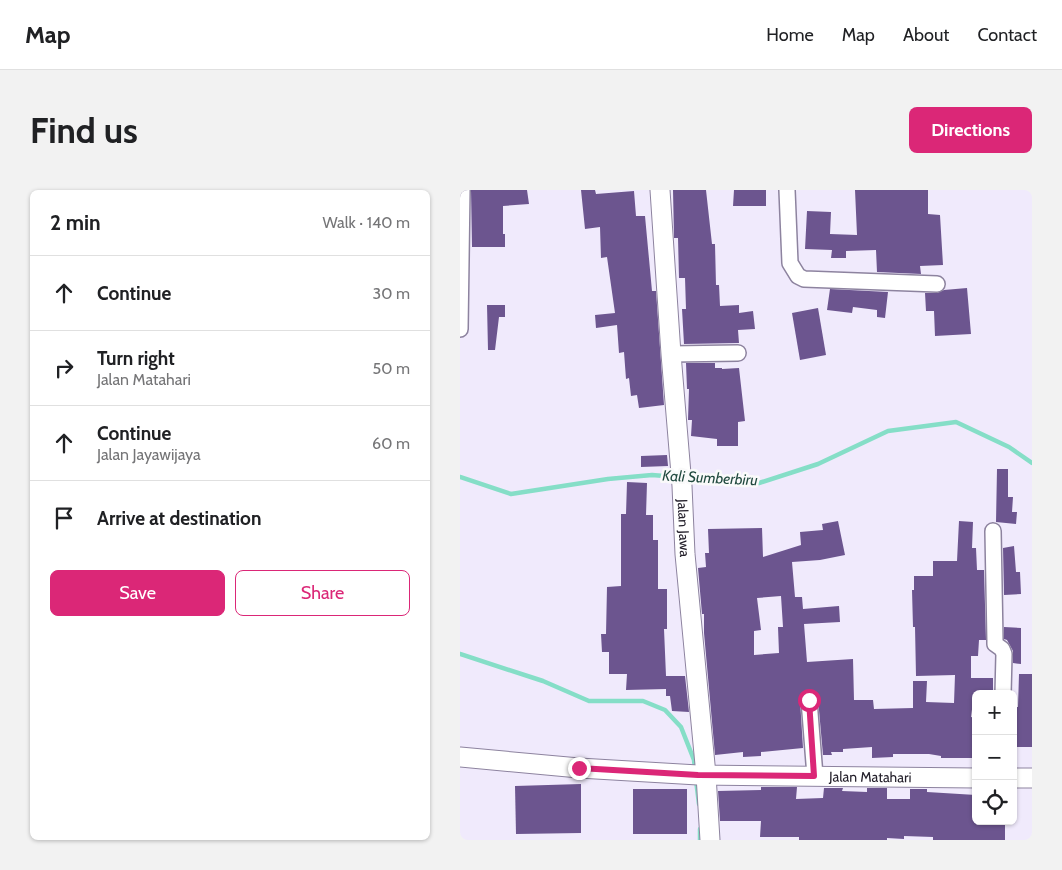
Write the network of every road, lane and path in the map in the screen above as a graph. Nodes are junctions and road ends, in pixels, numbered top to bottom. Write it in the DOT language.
graph roads {
  1 [pos="462,190"];
  2 [pos="660,190"];
  3 [pos="787,190"];
  4 [pos="937,284"];
  5 [pos="460,329"];
  6 [pos="738,353"];
  7 [pos="671,354"];
  8 [pos="992,531"];
  9 [pos="1002,690"];
  10 [pos="809,700"];
  11 [pos="460,757"];
  12 [pos="697,774"];
  13 [pos="814,776"];
  14 [pos="972,778"];
  15 [pos="1017,778"];
  16 [pos="1032,778"];
  17 [pos="710,840"];
  1 -- 5 [label="street"];
  2 -- 7 [label="street, Jalan Jawa"];
  3 -- 4 [label="street"];
  6 -- 7 [label="street"];
  7 -- 12 [label="street, Jalan Jawa"];
  8 -- 9 [label="street"];
  10 -- 13 [label="street"];
  11 -- 12 [label="street, Jalan Matahari"];
  12 -- 13 [label="street, Jalan Matahari"];
  12 -- 17 [label="street, Jalan Jawa"];
  13 -- 14 [label="street, Jalan Matahari"];
  15 -- 16 [label="street"];
}
